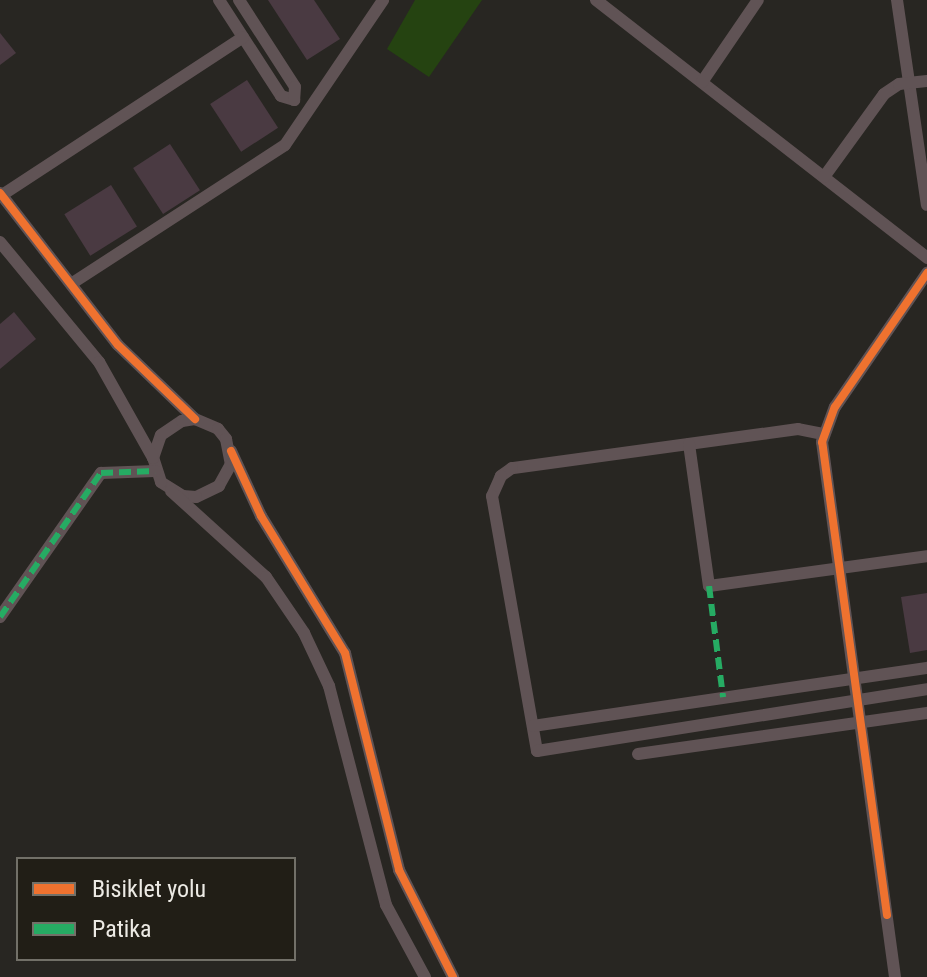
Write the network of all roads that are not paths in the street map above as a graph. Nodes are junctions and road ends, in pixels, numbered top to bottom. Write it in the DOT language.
graph roads {
  1 [pos="219,0"];
  2 [pos="239,0"];
  3 [pos="383,0"];
  4 [pos="596,0"];
  5 [pos="758,0"];
  6 [pos="897,0"];
  7 [pos="243,37"];
  8 [pos="927,81"];
  9 [pos="702,82"];
  10 [pos="909,83"];
  11 [pos="294,100"];
  12 [pos="308,115"];
  13 [pos="824,177"];
  14 [pos="1,194"];
  15 [pos="927,205"];
  16 [pos="0,242"];
  17 [pos="927,258"];
  18 [pos="927,273"];
  19 [pos="71,284"];
  20 [pos="195,419"];
  21 [pos="823,434"];
  22 [pos="689,444"];
  23 [pos="231,451"];
  24 [pos="154,465"];
  25 [pos="171,491"];
  26 [pos="927,556"];
  27 [pos="838,568"];
  28 [pos="0,617"];
  29 [pos="927,668"];
  30 [pos="854,678"];
  31 [pos="927,689"];
  32 [pos="723,697"];
  33 [pos="857,700"];
  34 [pos="927,713"];
  35 [pos="727,719"];
  36 [pos="860,723"];
  37 [pos="533,726"];
  38 [pos="732,741"];
  39 [pos="638,754"];
  40 [pos="425,977"];
  41 [pos="453,977"];
  42 [pos="895,977"];
  1 -- 7 [label="street"];
  2 -- 11 [label="street"];
  3 -- 12 [label="street"];
  4 -- 9 [label="street"];
  5 -- 9 [label="street"];
  6 -- 10 [label="street"];
  7 -- 11 [label="street"];
  7 -- 14 [label="street"];
  8 -- 10 [label="street"];
  9 -- 13 [label="street"];
  10 -- 13 [label="street"];
  10 -- 15 [label="street"];
  11 -- 12 [label="street"];
  12 -- 19 [label="street"];
  13 -- 17 [label="street"];
  14 -- 19 [label="street"];
  16 -- 24 [label="street"];
  18 -- 21 [label="street"];
  19 -- 20 [label="street"];
  20 -- 23 [label="street"];
  20 -- 24 [label="street"];
  21 -- 22 [label="street"];
  21 -- 27 [label="street"];
  22 -- 27 [label="street"];
  22 -- 37 [label="street"];
  23 -- 25 [label="street"];
  23 -- 41 [label="street"];
  24 -- 25 [label="street"];
  24 -- 28 [label="street"];
  25 -- 40 [label="street"];
  26 -- 27 [label="street"];
  27 -- 30 [label="street"];
  29 -- 30 [label="street"];
  30 -- 32 [label="street"];
  30 -- 33 [label="street"];
  31 -- 33 [label="street"];
  32 -- 35 [label="street"];
  32 -- 37 [label="street"];
  33 -- 35 [label="street"];
  33 -- 36 [label="street"];
  34 -- 36 [label="street"];
  35 -- 37 [label="street"];
  35 -- 38 [label="street"];
  36 -- 38 [label="street"];
  36 -- 42 [label="street"];
  38 -- 39 [label="street"];
}
